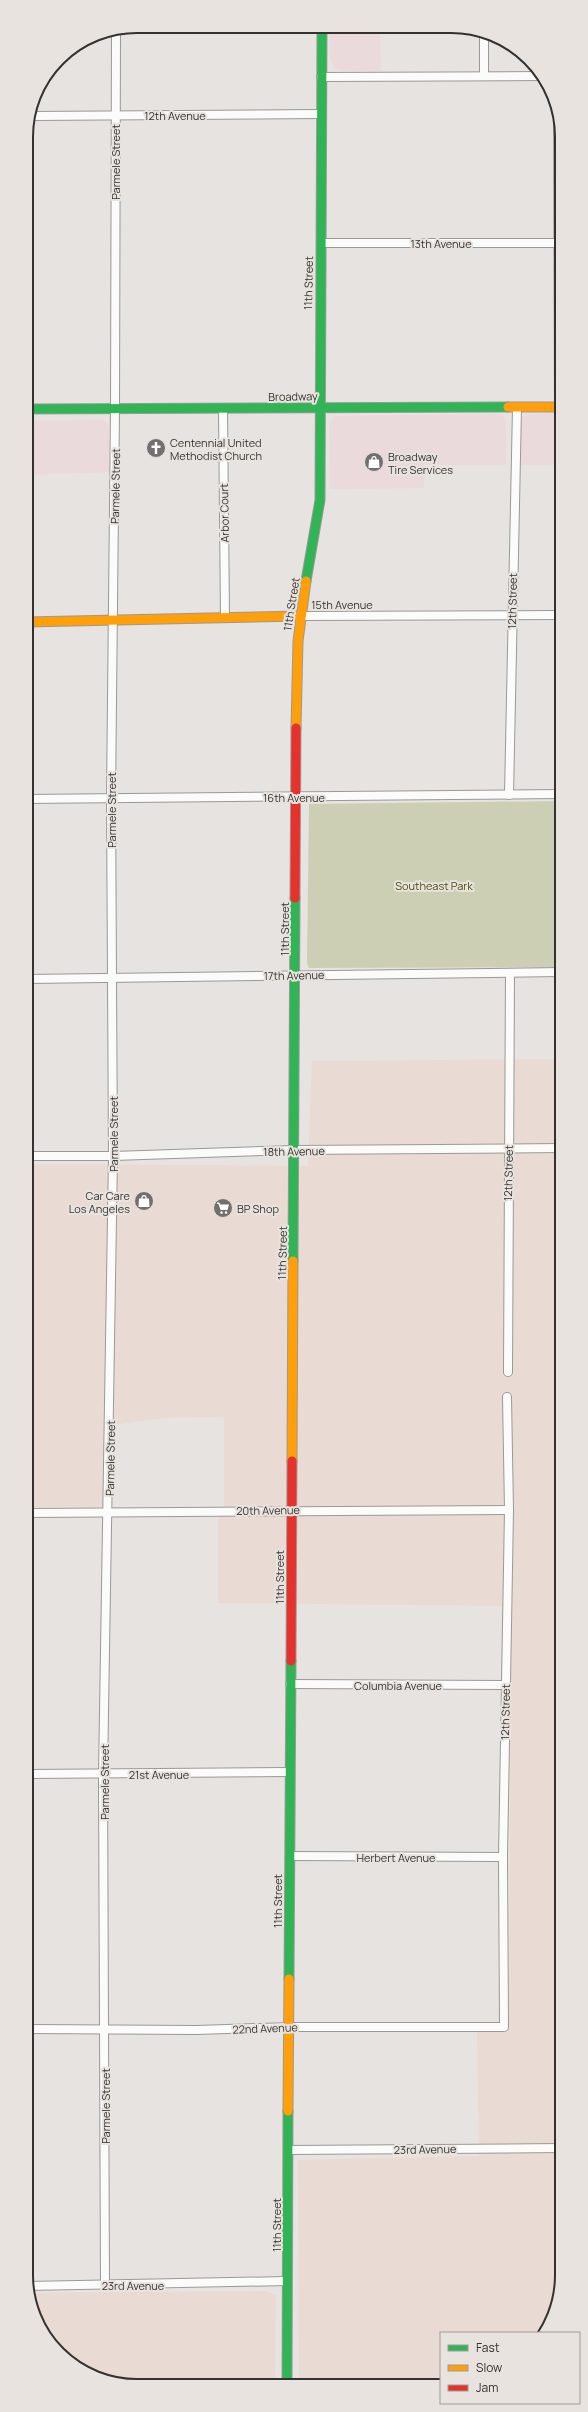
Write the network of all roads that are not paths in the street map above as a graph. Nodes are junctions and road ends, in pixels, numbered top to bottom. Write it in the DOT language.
graph roads {
  1 [pos="322,33"];
  2 [pos="116,36"];
  3 [pos="484,39"];
  4 [pos="484,76"];
  5 [pos="534,76"];
  6 [pos="321,77"];
  7 [pos="321,114"];
  8 [pos="115,115"];
  9 [pos="35,116"];
  10 [pos="321,243"];
  11 [pos="555,243"];
  12 [pos="320,407"];
  13 [pos="555,407"];
  14 [pos="517,408"];
  15 [pos="115,409"];
  16 [pos="33,410"];
  17 [pos="223,410"];
  18 [pos="511,615"];
  19 [pos="555,615"];
  20 [pos="300,616"];
  21 [pos="225,617"];
  22 [pos="113,620"];
  23 [pos="33,622"];
  24 [pos="555,794"];
  25 [pos="509,795"];
  26 [pos="296,797"];
  27 [pos="111,798"];
  28 [pos="33,799"];
  29 [pos="555,972"];
  30 [pos="510,973"];
  31 [pos="296,975"];
  32 [pos="112,978"];
  33 [pos="33,979"];
  34 [pos="555,1148"];
  35 [pos="509,1149"];
  36 [pos="294,1150"];
  37 [pos="33,1156"];
  38 [pos="114,1156"];
  39 [pos="508,1372"];
  40 [pos="507,1396"];
  41 [pos="292,1510"];
  42 [pos="509,1510"];
  43 [pos="109,1512"];
  44 [pos="33,1513"];
  45 [pos="290,1684"];
  46 [pos="505,1685"];
  47 [pos="290,1772"];
  48 [pos="33,1774"];
  49 [pos="103,1774"];
  50 [pos="290,1856"];
  51 [pos="503,1857"];
  52 [pos="289,2027"];
  53 [pos="504,2027"];
  54 [pos="33,2029"];
  55 [pos="104,2029"];
  56 [pos="555,2148"];
  57 [pos="288,2150"];
  58 [pos="287,2281"];
  59 [pos="105,2285"];
  60 [pos="34,2286"];
  61 [pos="287,2379"];
  1 -- 6 [label="main road, 11th Street"];
  2 -- 8 [label="street, Parmele Street"];
  3 -- 4 [label="street"];
  4 -- 5 [label="street"];
  4 -- 6 [label="street"];
  6 -- 7 [label="main road, 11th Street"];
  7 -- 8 [label="street, 12th Avenue"];
  7 -- 10 [label="main road, 11th Street"];
  8 -- 9 [label="street, 12th Avenue"];
  8 -- 15 [label="street, Parmele Street"];
  10 -- 11 [label="street, 13th Avenue"];
  10 -- 12 [label="main road, 11th Street"];
  12 -- 14 [label="main road, Broadway"];
  12 -- 17 [label="main road, Broadway"];
  12 -- 20 [label="main road, 11th Street"];
  13 -- 14 [label="main road, Broadway"];
  14 -- 18 [label="street, 12th Street"];
  15 -- 16 [label="main road, Broadway"];
  15 -- 17 [label="main road, Broadway"];
  15 -- 22 [label="street, Parmele Street"];
  17 -- 21 [label="street, Arbor Court"];
  18 -- 19 [label="street, 15th Avenue"];
  18 -- 20 [label="street, 15th Avenue"];
  18 -- 25 [label="street, 12th Street"];
  20 -- 21 [label="main road, 15th Avenue"];
  20 -- 26 [label="main road, 11th Street"];
  21 -- 22 [label="main road, 15th Avenue"];
  22 -- 23 [label="main road, 15th Avenue"];
  22 -- 27 [label="street, Parmele Street"];
  24 -- 25 [label="street, 16th Avenue"];
  25 -- 26 [label="street, 16th Avenue"];
  26 -- 27 [label="street, 16th Avenue"];
  26 -- 31 [label="main road, 11th Street"];
  27 -- 28 [label="street, 16th Avenue"];
  27 -- 32 [label="street, Parmele Street"];
  29 -- 30 [label="street, 17th Avenue"];
  30 -- 31 [label="street, 17th Avenue"];
  30 -- 35 [label="street, 12th Street"];
  31 -- 32 [label="street, 17th Avenue"];
  31 -- 36 [label="main road, 11th Street"];
  32 -- 33 [label="street, 17th Avenue"];
  32 -- 38 [label="street, Parmele Street"];
  34 -- 35 [label="street, 18th Avenue"];
  35 -- 36 [label="street, 18th Avenue"];
  35 -- 39 [label="street, 12th Street"];
  36 -- 38 [label="street, 18th Avenue"];
  36 -- 41 [label="main road, 11th Street"];
  37 -- 38 [label="street, 18th Avenue"];
  38 -- 43 [label="street, Parmele Street"];
  40 -- 42 [label="street, 12th Street"];
  41 -- 42 [label="street, 20th Avenue"];
  41 -- 43 [label="street, 20th Avenue"];
  41 -- 45 [label="main road, 11th Street"];
  42 -- 46 [label="street, 12th Street"];
  43 -- 44 [label="street, 20th Avenue"];
  43 -- 49 [label="street, Parmele Street"];
  45 -- 46 [label="street, Columbia Avenue"];
  45 -- 47 [label="main road, 11th Street"];
  46 -- 51 [label="street, 12th Street"];
  47 -- 49 [label="street, 21st Avenue"];
  47 -- 50 [label="main road, 11th Street"];
  48 -- 49 [label="street, 21st Avenue"];
  49 -- 55 [label="street, Parmele Street"];
  50 -- 51 [label="street, Herbert Avenue"];
  50 -- 52 [label="main road, 11th Street"];
  51 -- 53 [label="street, 12th Street"];
  52 -- 53 [label="street, 22nd Avenue"];
  52 -- 55 [label="street, 22nd Avenue"];
  52 -- 57 [label="main road, 11th Street"];
  54 -- 55 [label="street, 22nd Avenue"];
  55 -- 59 [label="street, Parmele Street"];
  56 -- 57 [label="street, 23rd Avenue"];
  57 -- 58 [label="main road, 11th Street"];
  58 -- 59 [label="street, 23rd Avenue"];
  58 -- 61 [label="main road, 11th Street"];
  59 -- 60 [label="street, 23rd Avenue"];
}
